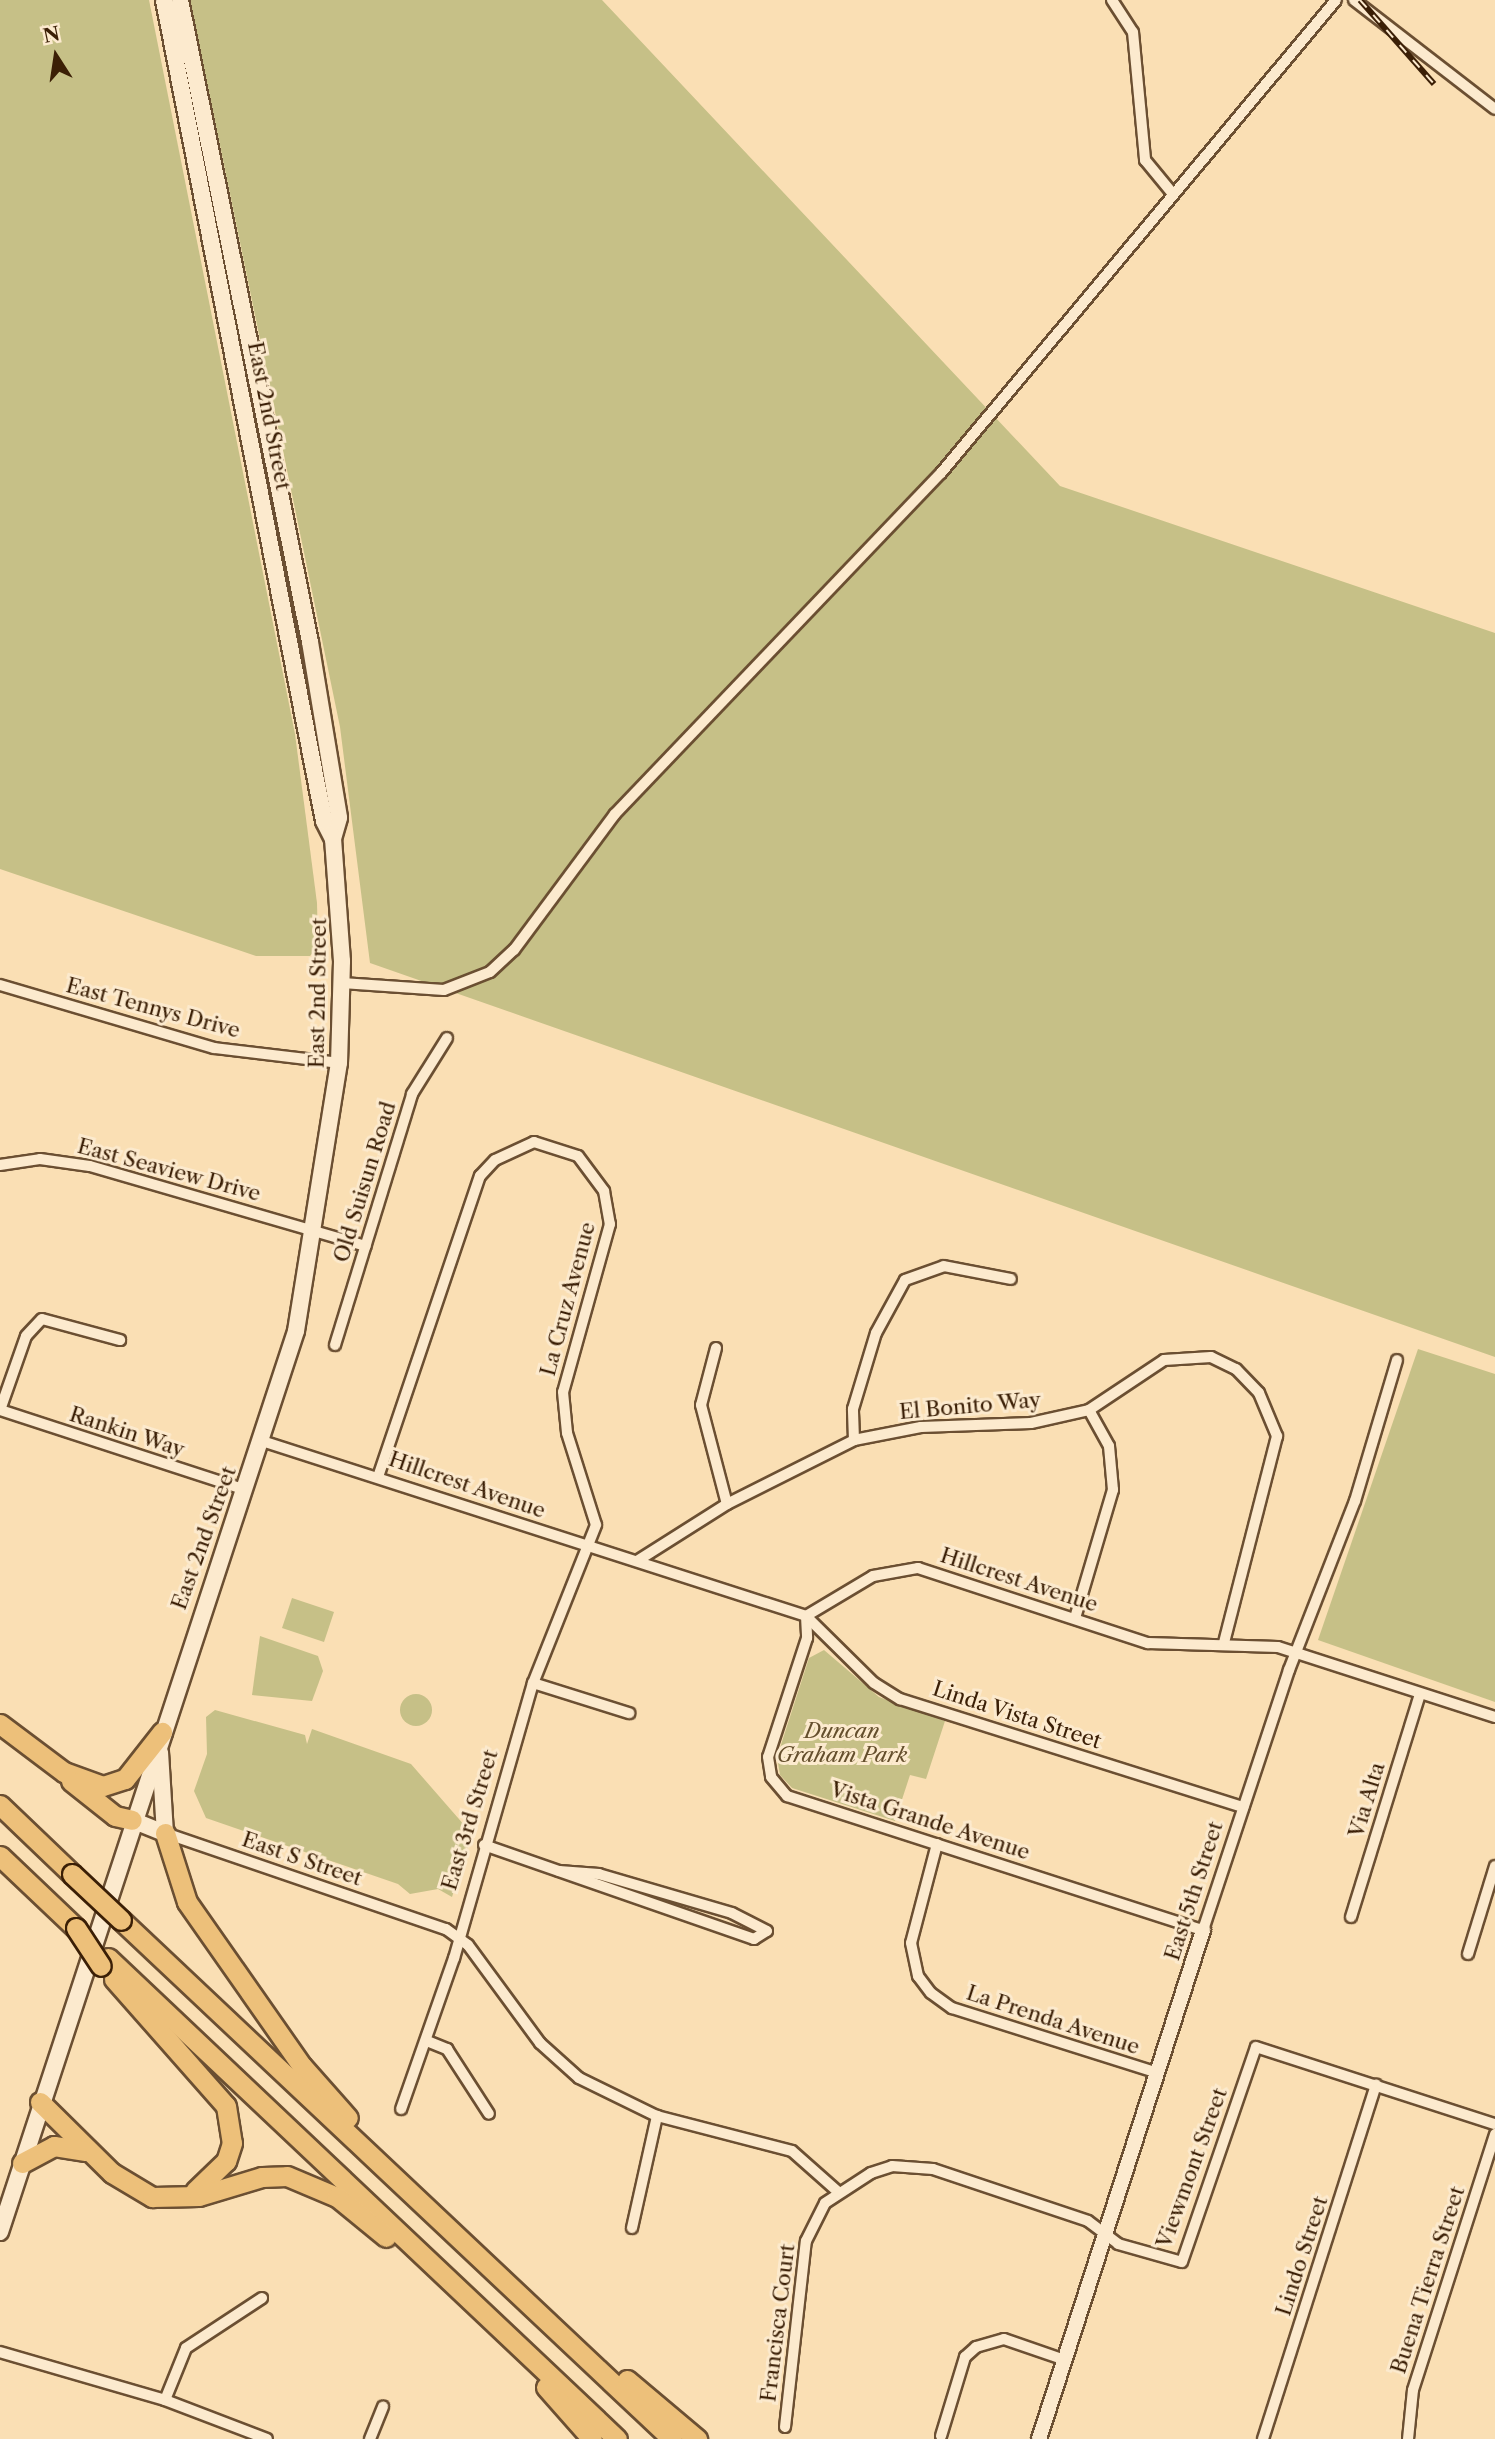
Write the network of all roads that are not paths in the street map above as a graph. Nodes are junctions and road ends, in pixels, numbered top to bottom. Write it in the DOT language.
graph roads {
  1 [pos="163,0"];
  2 [pos="180,0"];
  3 [pos="1112,0"];
  4 [pos="1336,0"];
  5 [pos="1354,0"];
  6 [pos="1495,109"];
  7 [pos="1173,194"];
  8 [pos="333,839"];
  9 [pos="342,982"];
  10 [pos="0,985"];
  11 [pos="447,1038"];
  12 [pos="339,1063"];
  13 [pos="0,1165"];
  14 [pos="316,1229"];
  15 [pos="366,1246"];
  16 [pos="1011,1279"];
  17 [pos="120,1339"];
  18 [pos="335,1345"];
  19 [pos="716,1348"];
  20 [pos="1397,1360"];
  21 [pos="0,1410"];
  22 [pos="1089,1410"];
  23 [pos="854,1440"];
  24 [pos="262,1441"];
  25 [pos="379,1474"];
  26 [pos="243,1489"];
  27 [pos="727,1504"];
  28 [pos="587,1546"];
  29 [pos="637,1561"];
  30 [pos="806,1616"];
  31 [pos="1075,1618"];
  32 [pos="1224,1642"];
  33 [pos="1299,1654"];
  34 [pos="533,1683"];
  35 [pos="1420,1694"];
  36 [pos="629,1713"];
  37 [pos="1495,1717"];
  38 [pos="0,1724"];
  39 [pos="162,1732"];
  40 [pos="64,1772"];
  41 [pos="0,1805"];
  42 [pos="1243,1807"];
  43 [pos="132,1820"];
  44 [pos="165,1833"];
  45 [pos="937,1844"];
  46 [pos="484,1845"];
  47 [pos="0,1856"];
  48 [pos="1495,1866"];
  49 [pos="559,1871"];
  50 [pos="1351,1917"];
  51 [pos="1203,1930"];
  52 [pos="458,1937"];
  53 [pos="1468,1954"];
  54 [pos="104,1962"];
  55 [pos="427,2041"];
  56 [pos="1158,2073"];
  57 [pos="1376,2085"];
  58 [pos="40,2102"];
  59 [pos="401,2109"];
  60 [pos="489,2114"];
  61 [pos="657,2116"];
  62 [pos="1495,2123"];
  63 [pos="1495,2134"];
  64 [pos="90,2152"];
  65 [pos="22,2163"];
  66 [pos="401,2184"];
  67 [pos="837,2191"];
  68 [pos="186,2197"];
  69 [pos="632,2228"];
  70 [pos="0,2232"];
  71 [pos="1105,2234"];
  72 [pos="509,2285"];
  73 [pos="463,2293"];
  74 [pos="262,2298"];
  75 [pos="502,2331"];
  76 [pos="0,2352"];
  77 [pos="1062,2359"];
  78 [pos="165,2400"];
  79 [pos="383,2407"];
  80 [pos="785,2427"];
  81 [pos="941,2436"];
  82 [pos="1042,2438"];
  83 [pos="267,2439"];
  84 [pos="370,2439"];
  85 [pos="592,2439"];
  86 [pos="617,2439"];
  87 [pos="672,2439"];
  88 [pos="697,2439"];
  89 [pos="1263,2439"];
  90 [pos="1408,2439"];
  1 -- 8 [label="main road, East 2nd Street"];
  2 -- 8 [label="main road, East 2nd Street"];
  3 -- 7 [label="street"];
  4 -- 7 [label="street"];
  5 -- 6 [label="street"];
  7 -- 9 [label="street"];
  8 -- 9 [label="main road, East 2nd Street"];
  9 -- 12 [label="main road, East 2nd Street"];
  10 -- 12 [label="street, East Tennys Drive"];
  11 -- 15 [label="street, Old Suisun Road"];
  12 -- 14 [label="main road, East 2nd Street"];
  13 -- 14 [label="street, East Seaview Drive"];
  14 -- 15 [label="street, East Seaview Drive"];
  14 -- 24 [label="main road, East 2nd Street"];
  15 -- 18 [label="street, Old Suisun Road"];
  16 -- 23 [label="street"];
  17 -- 21 [label="street"];
  19 -- 27 [label="street"];
  20 -- 33 [label="street, East 5th Street"];
  21 -- 26 [label="street, Rankin Way"];
  22 -- 23 [label="street, El Bonito Way"];
  22 -- 31 [label="street"];
  22 -- 32 [label="street, El Bonito Way"];
  23 -- 27 [label="street, El Bonito Way"];
  24 -- 25 [label="street, Hillcrest Avenue"];
  24 -- 26 [label="main road, East 2nd Street"];
  25 -- 28 [label="street, Hillcrest Avenue"];
  25 -- 28 [label="street, La Cruz Avenue"];
  26 -- 39 [label="main road, East 2nd Street"];
  27 -- 29 [label="street, El Bonito Way"];
  28 -- 29 [label="street, Hillcrest Avenue"];
  28 -- 34 [label="street, East 3rd Street"];
  29 -- 30 [label="street, Hillcrest Avenue"];
  30 -- 31 [label="street, Hillcrest Avenue"];
  30 -- 42 [label="street, Linda Vista Street"];
  30 -- 45 [label="street, Vista Grande Avenue"];
  31 -- 32 [label="street, Hillcrest Avenue"];
  32 -- 33 [label="street, Hillcrest Avenue"];
  33 -- 35 [label="street, Hillcrest Avenue"];
  33 -- 42 [label="street, East 5th Street"];
  34 -- 36 [label="street"];
  34 -- 46 [label="street, East 3rd Street"];
  35 -- 37 [label="street, Hillcrest Avenue"];
  35 -- 50 [label="street, Via Alta"];
  38 -- 40 [label="highway"];
  39 -- 40 [label="highway"];
  39 -- 43 [label="main road, East 2nd Street"];
  39 -- 44 [label="main road"];
  40 -- 43 [label="highway"];
  41 -- 66 [label="highway, bridge"];
  42 -- 51 [label="street, East 5th Street"];
  43 -- 44 [label="main road, East S Street"];
  43 -- 58 [label="main road, East 2nd Street"];
  44 -- 52 [label="street, East S Street"];
  44 -- 66 [label="highway"];
  45 -- 51 [label="street, Vista Grande Avenue"];
  45 -- 56 [label="street, La Prenda Avenue"];
  46 -- 49 [label="street"];
  46 -- 52 [label="street, East 3rd Street"];
  47 -- 54 [label="highway, bridge"];
  48 -- 53 [label="street"];
  49 -- 49 [label="street"];
  51 -- 56 [label="street, East 5th Street"];
  52 -- 55 [label="street, East 3rd Street"];
  52 -- 61 [label="street"];
  54 -- 68 [label="highway"];
  54 -- 73 [label="highway"];
  55 -- 59 [label="street, East 3rd Street"];
  55 -- 60 [label="street"];
  56 -- 71 [label="street, East 5th Street"];
  57 -- 62 [label="street, Viewmont Street"];
  57 -- 71 [label="street, Viewmont Street"];
  57 -- 89 [label="street, Lindo Street"];
  58 -- 64 [label="highway"];
  58 -- 65 [label="main road, East 2nd Street"];
  61 -- 67 [label="street"];
  61 -- 69 [label="street"];
  63 -- 90 [label="street, Buena Tierra Street"];
  64 -- 65 [label="highway"];
  64 -- 68 [label="highway"];
  65 -- 70 [label="main road, East 2nd Street"];
  66 -- 72 [label="highway"];
  67 -- 71 [label="street, Viewmont Street"];
  67 -- 80 [label="street, Francisca Court"];
  68 -- 73 [label="highway"];
  71 -- 77 [label="street, East 5th Street"];
  72 -- 87 [label="highway"];
  72 -- 88 [label="highway"];
  73 -- 75 [label="highway"];
  74 -- 78 [label="street"];
  75 -- 85 [label="highway"];
  75 -- 86 [label="highway"];
  76 -- 78 [label="street"];
  77 -- 81 [label="street"];
  77 -- 82 [label="street, East 5th Street"];
  78 -- 83 [label="street"];
  79 -- 84 [label="street"];
}
